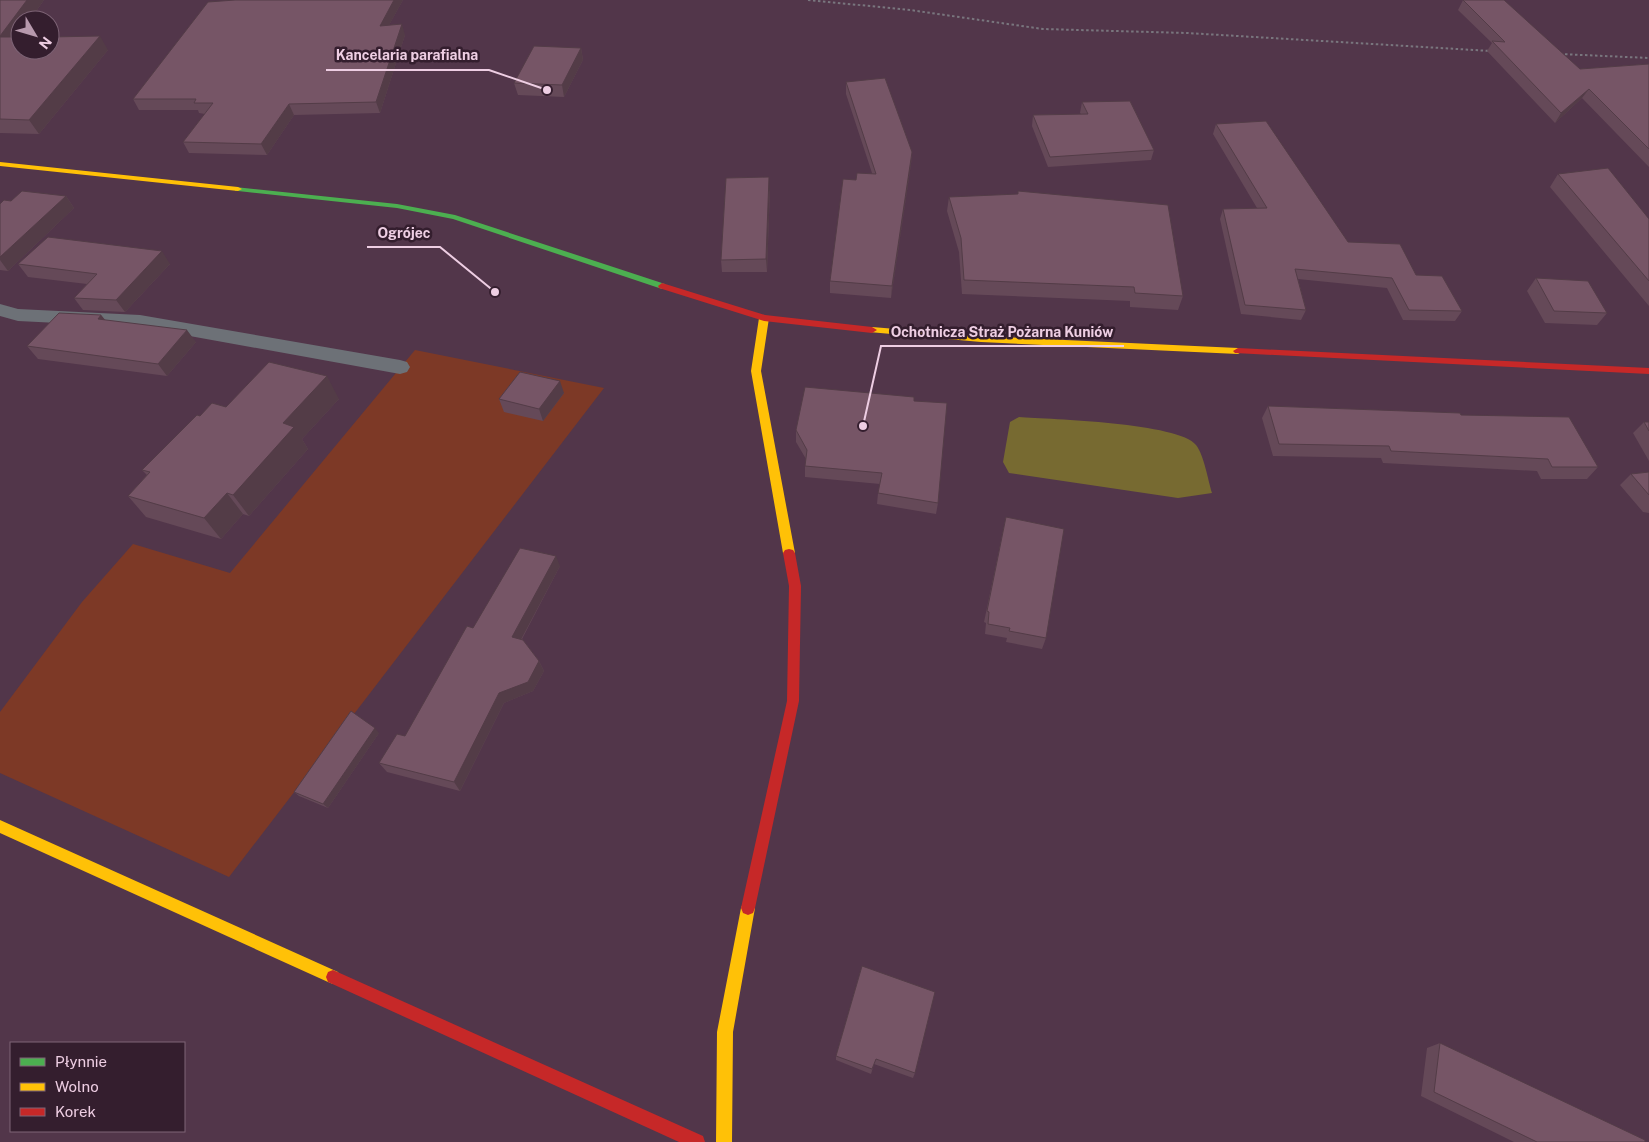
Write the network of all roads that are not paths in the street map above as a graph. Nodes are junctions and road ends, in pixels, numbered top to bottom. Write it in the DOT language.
graph roads {
  1 [pos="0,164"];
  2 [pos="0,310"];
  3 [pos="764,318"];
  4 [pos="400,367"];
  5 [pos="1649,371"];
  6 [pos="0,826"];
  7 [pos="697,1142"];
  8 [pos="724,1142"];
  1 -- 3 [label="street"];
  2 -- 4 [label="lane"];
  3 -- 5 [label="street"];
  3 -- 8 [label="street"];
  6 -- 7 [label="street"];
}
